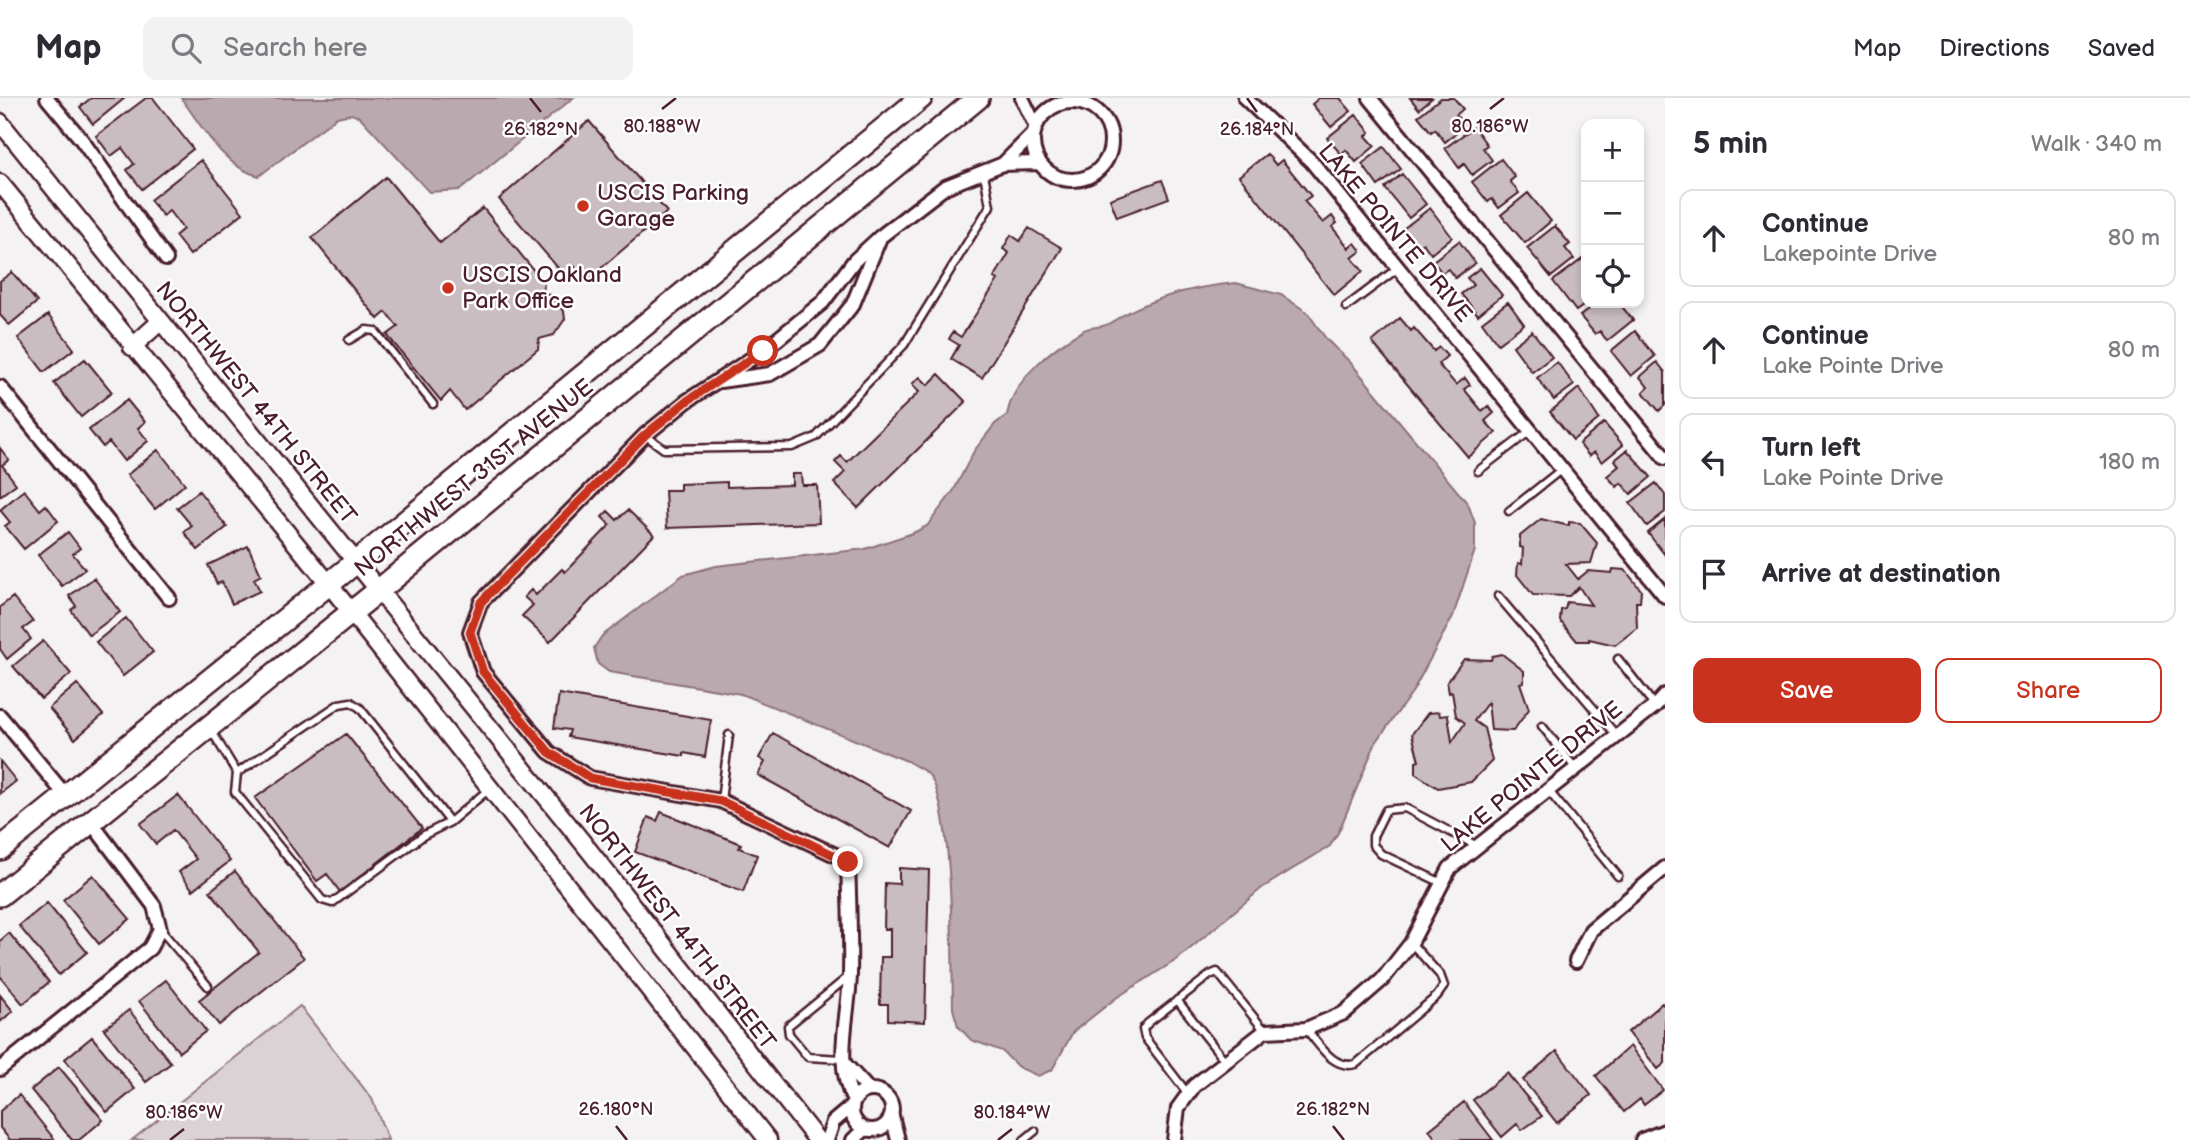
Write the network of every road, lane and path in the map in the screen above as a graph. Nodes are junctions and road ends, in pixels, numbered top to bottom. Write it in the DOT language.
graph roads {
  1 [pos="47,98"];
  2 [pos="921,98"];
  3 [pos="978,98"];
  4 [pos="1021,98"];
  5 [pos="1245,98"];
  6 [pos="1370,98"];
  7 [pos="1057,101"];
  8 [pos="1089,102"];
  9 [pos="0,122"];
  10 [pos="1035,130"];
  11 [pos="1039,163"];
  12 [pos="1003,164"];
  13 [pos="984,174"];
  14 [pos="0,183"];
  15 [pos="880,237"];
  16 [pos="166,259"];
  17 [pos="1398,268"];
  18 [pos="1346,307"];
  19 [pos="161,321"];
  20 [pos="349,340"];
  21 [pos="132,347"];
  22 [pos="716,382"];
  23 [pos="0,387"];
  24 [pos="433,404"];
  25 [pos="1530,431"];
  26 [pos="645,435"];
  27 [pos="1665,458"];
  28 [pos="1562,470"];
  29 [pos="1478,471"];
  30 [pos="1509,511"];
  31 [pos="355,563"];
  32 [pos="329,584"];
  33 [pos="378,591"];
  34 [pos="1498,596"];
  35 [pos="1665,596"];
  36 [pos="169,598"];
  37 [pos="351,613"];
  38 [pos="1618,659"];
  39 [pos="1665,695"];
  40 [pos="1655,706"];
  41 [pos="0,716"];
  42 [pos="1542,726"];
  43 [pos="209,727"];
  44 [pos="729,735"];
  45 [pos="1617,736"];
  46 [pos="1576,769"];
  47 [pos="237,773"];
  48 [pos="489,788"];
  49 [pos="1548,790"];
  50 [pos="66,796"];
  51 [pos="721,801"];
  52 [pos="91,822"];
  53 [pos="450,822"];
  54 [pos="1478,847"];
  55 [pos="0,849"];
  56 [pos="1665,869"];
  57 [pos="1618,876"];
  58 [pos="1442,883"];
  59 [pos="0,895"];
  60 [pos="160,929"];
  61 [pos="1411,943"];
  62 [pos="1576,961"];
  63 [pos="850,976"];
  64 [pos="208,986"];
  65 [pos="1177,1000"];
  66 [pos="1306,1029"];
  67 [pos="1265,1031"];
  68 [pos="842,1059"];
  69 [pos="1226,1062"];
  70 [pos="0,1069"];
  71 [pos="869,1090"];
  72 [pos="1188,1094"];
  73 [pos="853,1104"];
  74 [pos="892,1116"];
  75 [pos="865,1129"];
  76 [pos="1035,1131"];
  77 [pos="1665,1131"];
  78 [pos="894,1137"];
  79 [pos="768,1140"];
  80 [pos="817,1140"];
  81 [pos="827,1140"];
  82 [pos="853,1140"];
  83 [pos="1024,1140"];
  84 [pos="1174,1140"];
  85 [pos="1642,1140"];
  1 -- 16 [label="street, NORTHWEST 44TH STREET"];
  2 -- 31 [label="main road, NORTHWEST 31ST AVENUE"];
  3 -- 33 [label="main road, NORTHWEST 31ST AVENUE"];
  4 -- 10 [label="street"];
  5 -- 17 [label="street, LAKE POINTE DRIVE"];
  6 -- 27 [label="street"];
  7 -- 8 [label="street"];
  7 -- 10 [label="street"];
  8 -- 11 [label="street"];
  9 -- 19 [label="street, NORTHWEST 44TH STREET"];
  10 -- 11 [label="street"];
  10 -- 12 [label="street"];
  11 -- 12 [label="street"];
  12 -- 13 [label="street"];
  13 -- 15 [label="street"];
  13 -- 26 [label="lane"];
  14 -- 21 [label="street"];
  15 -- 22 [label="street"];
  15 -- 22 [label="street"];
  17 -- 18 [label="lane"];
  17 -- 25 [label="street, LAKE POINTE DRIVE"];
  19 -- 21 [label="street"];
  19 -- 31 [label="street, NORTHWEST 44TH STREET"];
  20 -- 24 [label="lane"];
  21 -- 32 [label="street"];
  22 -- 26 [label="street"];
  23 -- 36 [label="street"];
  25 -- 28 [label="street, LAKE POINTE DRIVE"];
  25 -- 29 [label="lane"];
  26 -- 51 [label="street"];
  28 -- 30 [label="lane"];
  28 -- 35 [label="street, LAKE POINTE DRIVE"];
  31 -- 32 [label="main road, NORTHWEST 31ST AVENUE"];
  31 -- 33 [label="street, NORTHWEST 44TH STREET"];
  32 -- 37 [label="street"];
  32 -- 50 [label="main road, NORTHWEST 31ST AVENUE"];
  33 -- 37 [label="main road, NORTHWEST 31ST AVENUE"];
  33 -- 80 [label="street, NORTHWEST 44TH STREET"];
  34 -- 45 [label="lane"];
  37 -- 43 [label="main road, NORTHWEST 31ST AVENUE"];
  37 -- 48 [label="street"];
  38 -- 40 [label="lane"];
  39 -- 40 [label="street, LAKE POINTE DRIVE"];
  40 -- 45 [label="street, LAKE POINTE DRIVE"];
  41 -- 50 [label="street"];
  42 -- 46 [label="lane"];
  43 -- 47 [label="lane"];
  43 -- 52 [label="main road, NORTHWEST 31ST AVENUE"];
  44 -- 51 [label="lane"];
  45 -- 46 [label="street, LAKE POINTE DRIVE"];
  46 -- 49 [label="street, LAKE POINTE DRIVE"];
  47 -- 53 [label="lane"];
  47 -- 53 [label="lane"];
  48 -- 53 [label="lane"];
  48 -- 79 [label="street"];
  49 -- 54 [label="street, LAKE POINTE DRIVE"];
  49 -- 57 [label="lane"];
  50 -- 55 [label="main road, NORTHWEST 31ST AVENUE"];
  51 -- 63 [label="street"];
  52 -- 59 [label="main road, NORTHWEST 31ST AVENUE"];
  52 -- 60 [label="street"];
  54 -- 58 [label="street, LAKE POINTE DRIVE"];
  54 -- 58 [label="lane"];
  56 -- 62 [label="street"];
  58 -- 61 [label="street, LAKE POINTE DRIVE"];
  60 -- 64 [label="lane"];
  60 -- 70 [label="street"];
  61 -- 66 [label="street, LAKE POINTE DRIVE"];
  61 -- 66 [label="lane"];
  63 -- 68 [label="street"];
  63 -- 68 [label="lane"];
  65 -- 67 [label="lane"];
  65 -- 69 [label="lane"];
  65 -- 72 [label="lane"];
  66 -- 67 [label="street, LAKE POINTE DRIVE"];
  67 -- 69 [label="street"];
  68 -- 71 [label="street"];
  68 -- 73 [label="street"];
  69 -- 72 [label="street"];
  71 -- 73 [label="street"];
  71 -- 74 [label="street"];
  72 -- 84 [label="street"];
  73 -- 75 [label="street"];
  73 -- 81 [label="street"];
  74 -- 75 [label="street"];
  74 -- 78 [label="street"];
  75 -- 82 [label="street"];
  76 -- 83 [label="lane"];
  77 -- 85 [label="street"];
}
